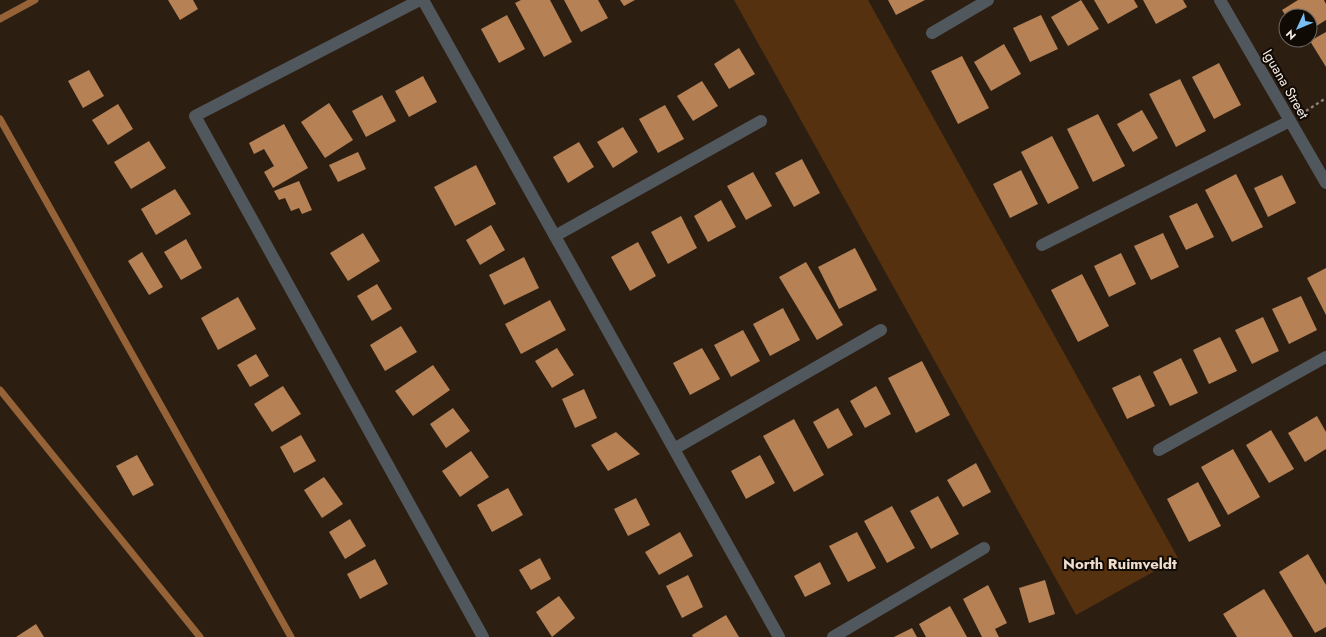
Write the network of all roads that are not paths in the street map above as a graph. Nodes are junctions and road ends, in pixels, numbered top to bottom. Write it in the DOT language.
graph roads {
  1 [pos="420,0"];
  2 [pos="424,0"];
  3 [pos="988,0"];
  4 [pos="1220,0"];
  5 [pos="932,33"];
  6 [pos="761,121"];
  7 [pos="1290,121"];
  8 [pos="1326,182"];
  9 [pos="556,236"];
  10 [pos="1042,245"];
  11 [pos="881,330"];
  12 [pos="1326,357"];
  13 [pos="674,449"];
  14 [pos="1159,450"];
  15 [pos="984,548"];
  16 [pos="483,637"];
  17 [pos="780,637"];
  18 [pos="833,637"];
  1 -- 16 [label="street"];
  2 -- 9 [label="street"];
  3 -- 5 [label="street"];
  4 -- 7 [label="street, Iguana Street"];
  6 -- 9 [label="street"];
  7 -- 8 [label="street, Iguana Street"];
  7 -- 10 [label="street"];
  9 -- 13 [label="street"];
  11 -- 13 [label="street"];
  12 -- 14 [label="street"];
  13 -- 17 [label="street"];
  15 -- 18 [label="street"];
}
